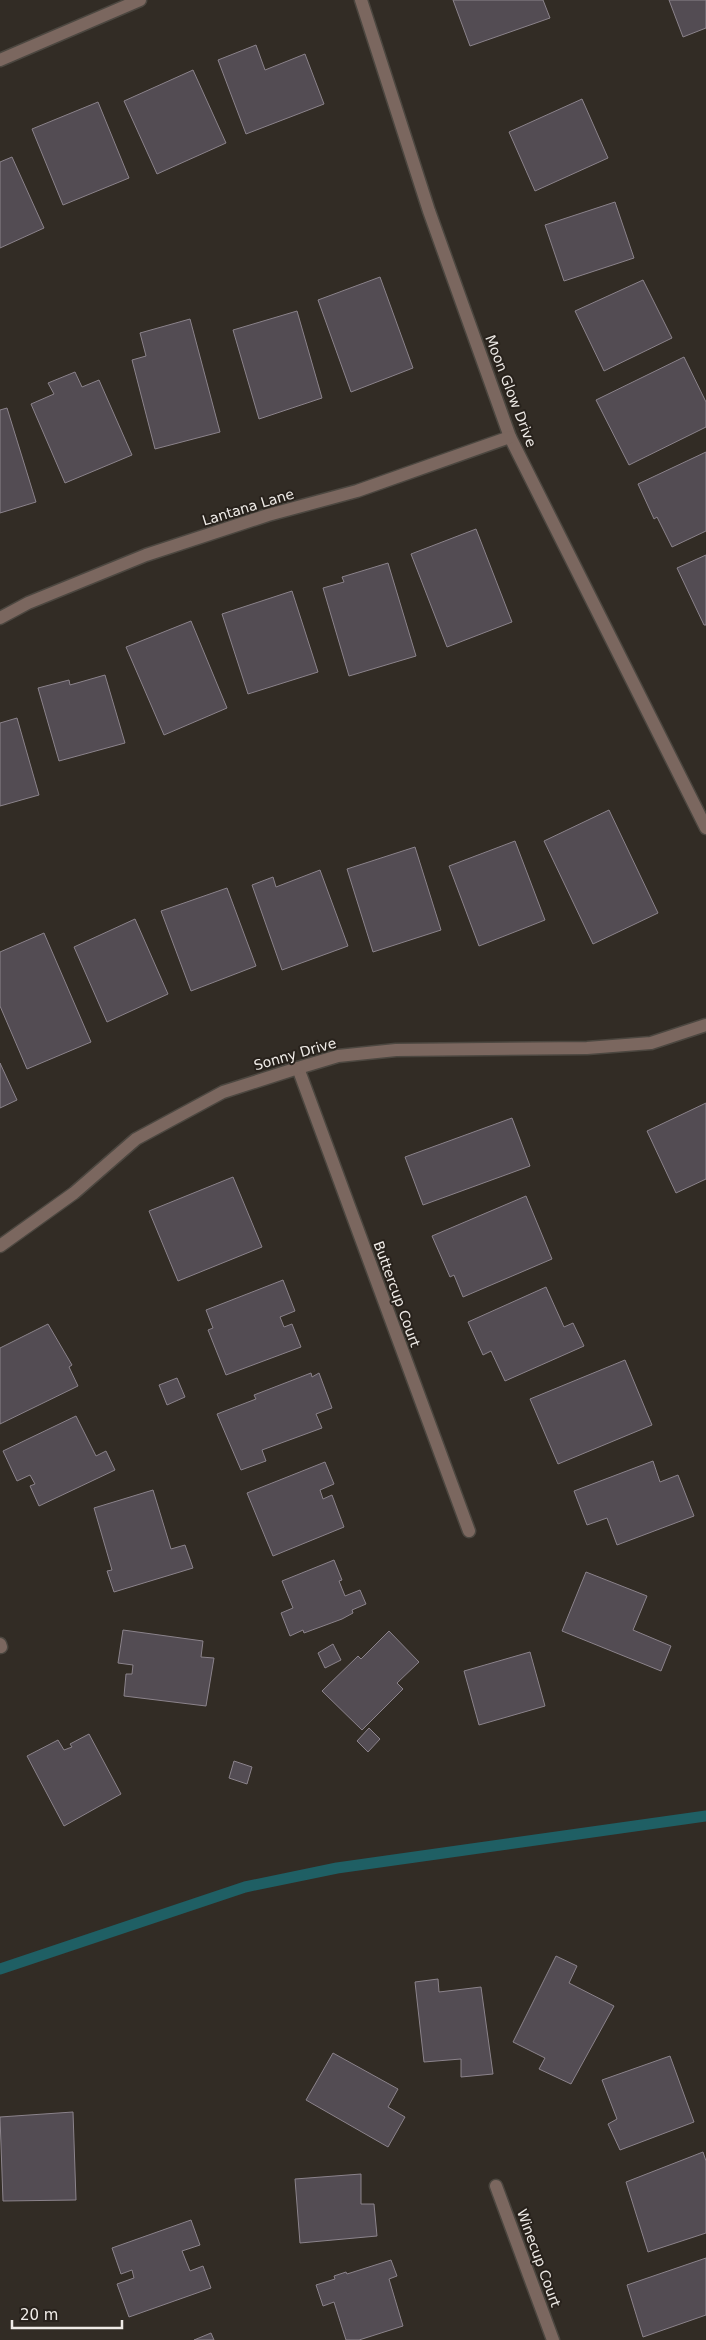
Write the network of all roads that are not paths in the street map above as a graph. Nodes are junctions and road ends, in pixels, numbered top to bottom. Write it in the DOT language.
graph roads {
  1 [pos="140,0"];
  2 [pos="361,0"];
  3 [pos="0,60"];
  4 [pos="510,437"];
  5 [pos="0,618"];
  6 [pos="706,828"];
  7 [pos="706,1025"];
  8 [pos="298,1068"];
  9 [pos="0,1246"];
  10 [pos="469,1531"];
  11 [pos="496,2186"];
  12 [pos="553,2340"];
  1 -- 3 [label="street"];
  2 -- 4 [label="street, Moon Glow Drive"];
  4 -- 5 [label="street, Lantana Lane"];
  4 -- 6 [label="street, Moon Glow Drive"];
  7 -- 8 [label="street, Sonny Drive"];
  8 -- 9 [label="street, Sonny Drive"];
  8 -- 10 [label="street, Buttercup Court"];
  11 -- 12 [label="street, Winecup Court"];
}
